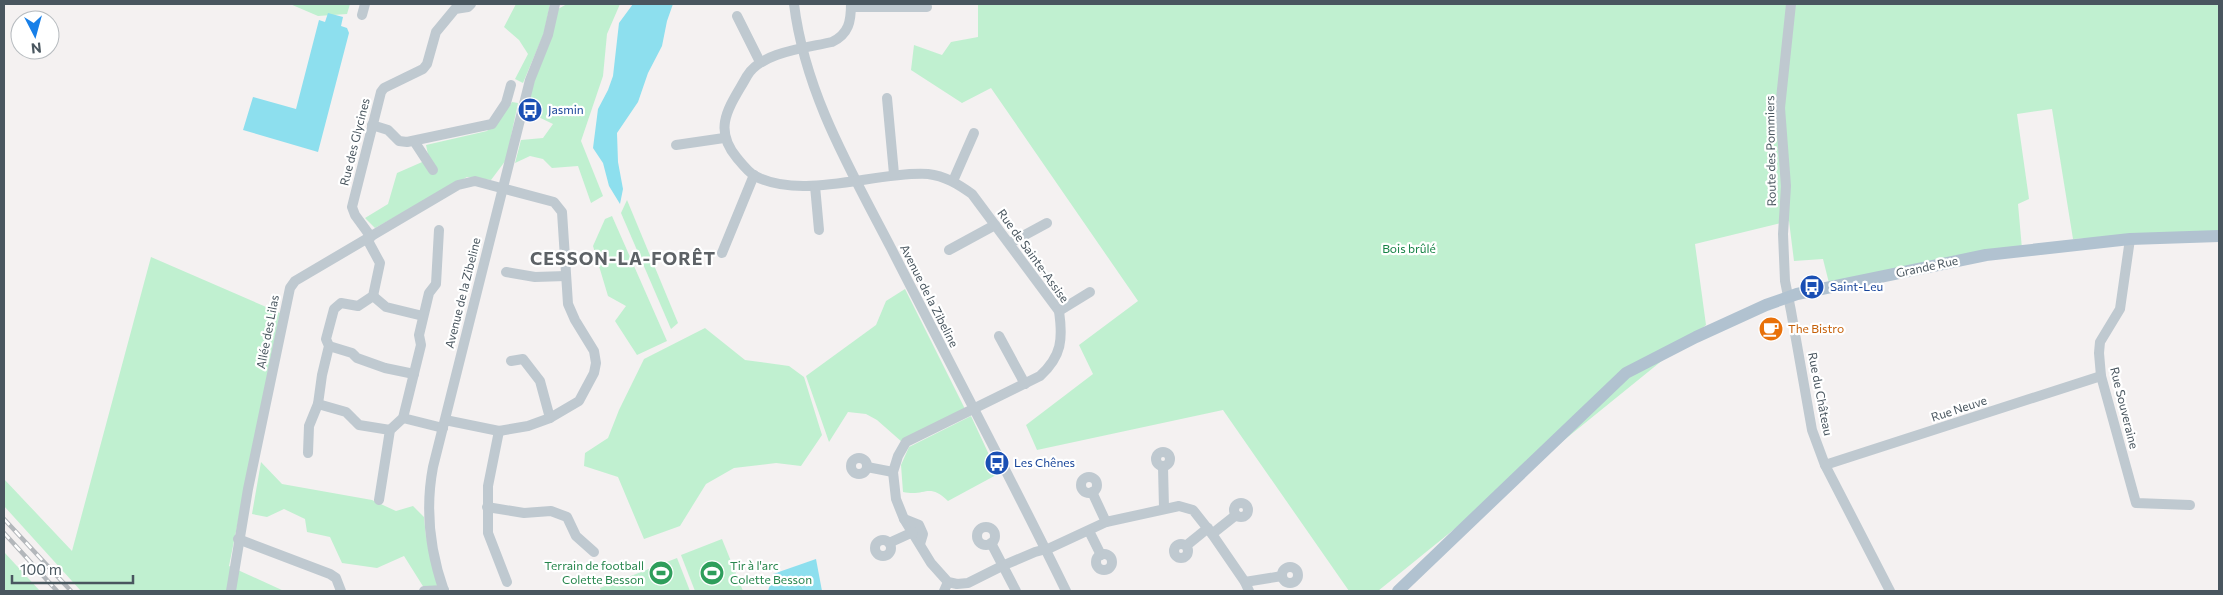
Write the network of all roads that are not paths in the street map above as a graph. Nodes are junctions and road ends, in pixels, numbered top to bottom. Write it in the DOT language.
graph roads {
  1 [pos="364,4"];
  2 [pos="471,4"];
  3 [pos="555,4"];
  4 [pos="794,4"];
  5 [pos="1791,4"];
  6 [pos="851,5"];
  7 [pos="927,8"];
  8 [pos="362,15"];
  9 [pos="737,16"];
  10 [pos="801,49"];
  11 [pos="760,62"];
  12 [pos="511,86"];
  13 [pos="887,98"];
  14 [pos="372,125"];
  15 [pos="974,133"];
  16 [pos="724,138"];
  17 [pos="414,141"];
  18 [pos="676,145"];
  19 [pos="433,170"];
  20 [pos="894,174"];
  21 [pos="754,175"];
  22 [pos="856,181"];
  23 [pos="953,181"];
  24 [pos="814,186"];
  25 [pos="503,188"];
  26 [pos="1047,222"];
  27 [pos="995,225"];
  28 [pos="439,230"];
  29 [pos="819,230"];
  30 [pos="2218,236"];
  31 [pos="369,238"];
  32 [pos="2130,239"];
  33 [pos="1010,243"];
  34 [pos="948,250"];
  35 [pos="722,253"];
  36 [pos="506,272"];
  37 [pos="566,276"];
  38 [pos="1090,292"];
  39 [pos="373,296"];
  40 [pos="1787,298"];
  41 [pos="1059,311"];
  42 [pos="424,316"];
  43 [pos="999,336"];
  44 [pos="329,346"];
  45 [pos="511,362"];
  46 [pos="414,374"];
  47 [pos="2101,376"];
  48 [pos="1024,384"];
  49 [pos="318,404"];
  50 [pos="974,410"];
  51 [pos="403,418"];
  52 [pos="550,418"];
  53 [pos="444,424"];
  54 [pos="390,430"];
  55 [pos="499,431"];
  56 [pos="308,453"];
  57 [pos="1825,465"];
  58 [pos="867,467"];
  59 [pos="1163,467"];
  60 [pos="893,472"];
  61 [pos="1092,492"];
  62 [pos="379,500"];
  63 [pos="2190,505"];
  64 [pos="487,507"];
  65 [pos="1164,508"];
  66 [pos="1236,515"];
  67 [pos="904,519"];
  68 [pos="1106,522"];
  69 [pos="1089,531"];
  70 [pos="1210,531"];
  71 [pos="913,532"];
  72 [pos="238,539"];
  73 [pos="991,543"];
  74 [pos="889,544"];
  75 [pos="920,544"];
  76 [pos="1187,545"];
  77 [pos="1046,549"];
  78 [pos="594,552"];
  79 [pos="1101,555"];
  80 [pos="1002,566"];
  81 [pos="1282,576"];
  82 [pos="507,582"];
  83 [pos="946,586"];
  84 [pos="1247,586"];
  85 [pos="231,591"];
  86 [pos="341,591"];
  87 [pos="424,591"];
  88 [pos="444,591"];
  89 [pos="1016,591"];
  90 [pos="1066,591"];
  91 [pos="1398,591"];
  92 [pos="1890,591"];
  1 -- 8 [label="street"];
  2 -- 14 [label="street, Rue des Glycines"];
  3 -- 25 [label="street, Avenue de la Zibeline"];
  4 -- 10 [label="street, Avenue de la Zibeline"];
  5 -- 40 [label="street, Route des Pommiers"];
  6 -- 7 [label="street"];
  6 -- 10 [label="street"];
  9 -- 11 [label="street"];
  10 -- 11 [label="street"];
  10 -- 22 [label="street, Avenue de la Zibeline"];
  11 -- 16 [label="street"];
  12 -- 17 [label="street"];
  13 -- 20 [label="street"];
  14 -- 17 [label="street"];
  14 -- 31 [label="street, Rue des Glycines"];
  15 -- 23 [label="street"];
  16 -- 18 [label="street"];
  16 -- 21 [label="street"];
  17 -- 19 [label="street"];
  20 -- 22 [label="street, Rue de Sainte-Assise"];
  20 -- 23 [label="street, Rue de Sainte-Assise"];
  21 -- 24 [label="street, Rue de Sainte-Assise"];
  21 -- 35 [label="street"];
  22 -- 24 [label="street, Rue de Sainte-Assise"];
  22 -- 50 [label="street, Avenue de la Zibeline"];
  23 -- 27 [label="street, Rue de Sainte-Assise"];
  24 -- 29 [label="street"];
  25 -- 31 [label="street, Allée des Lilas"];
  25 -- 37 [label="street, Allée des Lilas"];
  25 -- 53 [label="street, Avenue de la Zibeline"];
  26 -- 33 [label="street"];
  27 -- 33 [label="street, Rue de Sainte-Assise"];
  27 -- 34 [label="street"];
  28 -- 42 [label="street"];
  30 -- 32 [label="main road, Grande Rue"];
  31 -- 39 [label="street, Rue des Glycines"];
  31 -- 72 [label="street, Allée des Lilas"];
  32 -- 40 [label="main road, Grande Rue"];
  32 -- 47 [label="street, Rue Souveraine"];
  33 -- 41 [label="street, Rue de Sainte-Assise"];
  36 -- 37 [label="street"];
  37 -- 52 [label="street, Allée des Lilas"];
  38 -- 41 [label="street"];
  39 -- 42 [label="street"];
  39 -- 44 [label="street"];
  40 -- 57 [label="street, Rue du Château"];
  40 -- 91 [label="main road, Grande Rue"];
  41 -- 48 [label="street, Rue de Sainte-Assise"];
  42 -- 46 [label="street"];
  43 -- 48 [label="street"];
  44 -- 46 [label="street"];
  44 -- 49 [label="street"];
  45 -- 52 [label="street"];
  46 -- 51 [label="street"];
  47 -- 57 [label="street, Rue Neuve"];
  47 -- 63 [label="street, Rue Souveraine"];
  48 -- 50 [label="street, Rue de Sainte-Assise"];
  49 -- 54 [label="street"];
  49 -- 56 [label="street"];
  50 -- 60 [label="street, Rue de Sainte-Assise"];
  50 -- 77 [label="street, Avenue de la Zibeline"];
  51 -- 53 [label="street"];
  51 -- 54 [label="street"];
  52 -- 55 [label="street"];
  53 -- 55 [label="street"];
  53 -- 88 [label="street, Avenue de la Zibeline"];
  54 -- 62 [label="street"];
  55 -- 64 [label="street"];
  57 -- 92 [label="street, Rue du Château"];
  58 -- 60 [label="street"];
  59 -- 65 [label="street"];
  60 -- 67 [label="street"];
  61 -- 68 [label="street"];
  64 -- 78 [label="street"];
  64 -- 82 [label="street"];
  65 -- 68 [label="street"];
  65 -- 70 [label="street"];
  66 -- 70 [label="street"];
  67 -- 71 [label="street"];
  67 -- 75 [label="street"];
  68 -- 69 [label="street"];
  69 -- 77 [label="street"];
  69 -- 79 [label="street"];
  70 -- 76 [label="street"];
  70 -- 84 [label="street"];
  71 -- 74 [label="street"];
  71 -- 75 [label="street"];
  72 -- 85 [label="street, Allée des Lilas"];
  72 -- 86 [label="street"];
  73 -- 80 [label="street"];
  75 -- 83 [label="street"];
  77 -- 80 [label="street"];
  77 -- 90 [label="street, Avenue de la Zibeline"];
  80 -- 83 [label="street"];
  80 -- 89 [label="street"];
  81 -- 84 [label="street"];
  87 -- 88 [label="street"];
}
